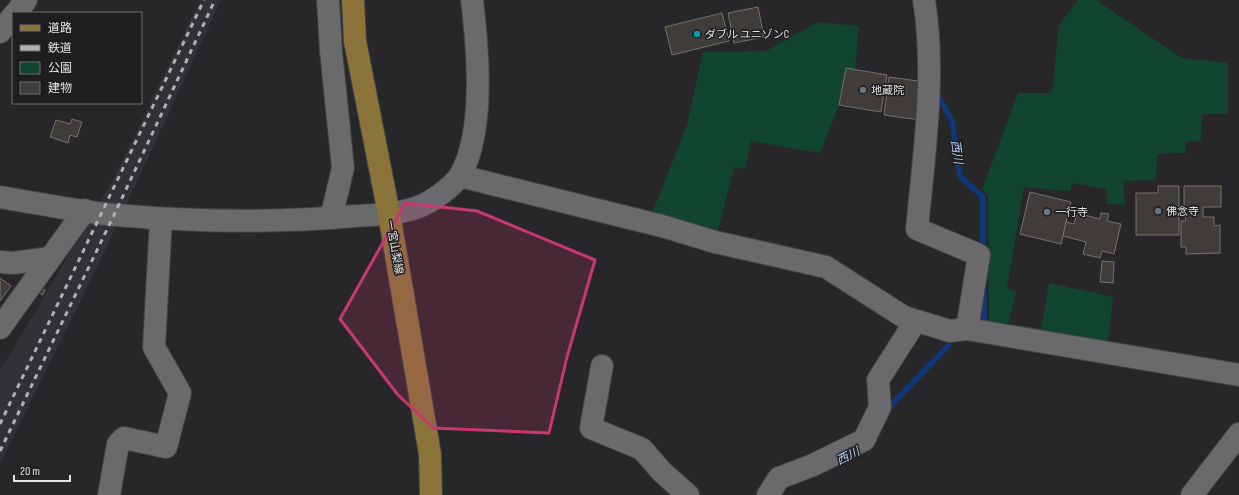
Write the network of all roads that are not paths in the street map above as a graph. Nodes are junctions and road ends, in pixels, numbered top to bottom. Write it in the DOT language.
graph roads {
  1 [pos="26,0"];
  2 [pos="328,0"];
  3 [pos="353,0"];
  4 [pos="472,0"];
  5 [pos="924,0"];
  6 [pos="17,12"];
  7 [pos="12,17"];
  8 [pos="0,32"];
  9 [pos="460,176"];
  10 [pos="0,197"];
  11 [pos="85,210"];
  12 [pos="389,214"];
  13 [pos="331,218"];
  14 [pos="162,219"];
  15 [pos="50,258"];
  16 [pos="0,262"];
  17 [pos="915,322"];
  18 [pos="0,328"];
  19 [pos="967,329"];
  20 [pos="602,366"];
  21 [pos="1239,375"];
  22 [pos="1239,434"];
  23 [pos="109,495"];
  24 [pos="431,495"];
  25 [pos="688,495"];
  26 [pos="768,495"];
  27 [pos="1192,495"];
  1 -- 6 [label="street"];
  2 -- 13 [label="street"];
  3 -- 12 [label="main road, 一宮山梨線"];
  4 -- 9 [label="street"];
  5 -- 19 [label="street"];
  7 -- 8 [label="street"];
  9 -- 12 [label="street"];
  9 -- 17 [label="street"];
  10 -- 11 [label="street"];
  11 -- 14 [label="street"];
  11 -- 15 [label="street"];
  12 -- 13 [label="street"];
  12 -- 24 [label="main road, 一宮山梨線"];
  13 -- 14 [label="street"];
  14 -- 23 [label="street"];
  15 -- 16 [label="street"];
  15 -- 18 [label="street"];
  17 -- 19 [label="street"];
  17 -- 26 [label="street"];
  19 -- 21 [label="street"];
  20 -- 25 [label="street"];
  22 -- 27 [label="street"];
}
